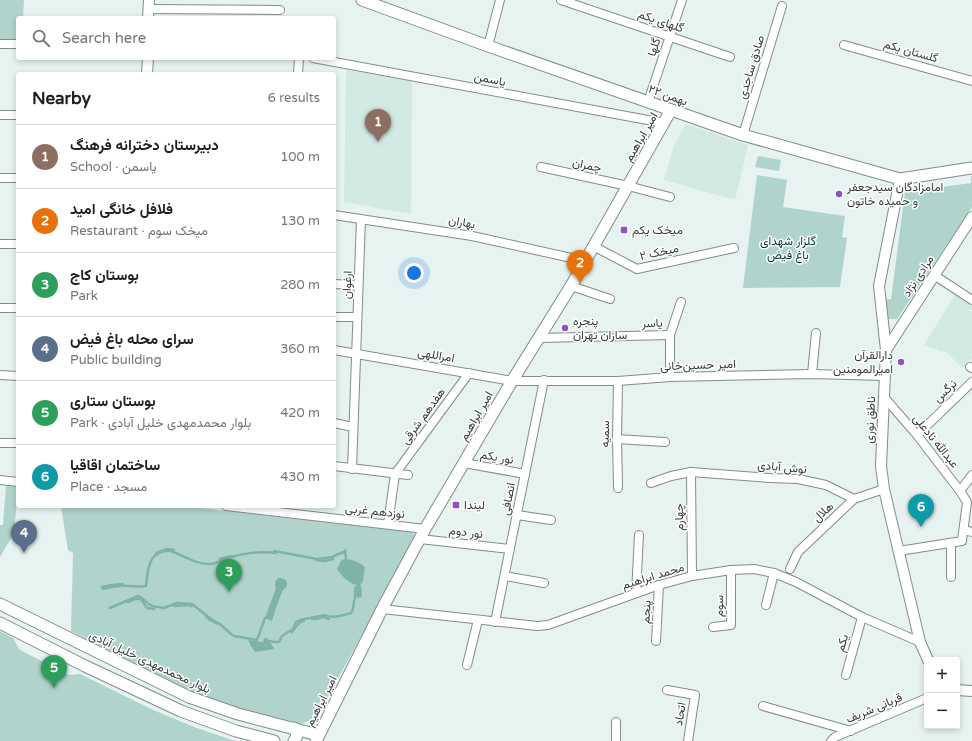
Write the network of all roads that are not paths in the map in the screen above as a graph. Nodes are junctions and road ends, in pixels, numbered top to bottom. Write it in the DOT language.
graph roads {
  1 [pos="362,0"];
  2 [pos="500,0"];
  3 [pos="562,0"];
  4 [pos="682,0"];
  5 [pos="782,6"];
  6 [pos="148,9"];
  7 [pos="280,10"];
  8 [pos="670,36"];
  9 [pos="0,44"];
  10 [pos="16,44"];
  11 [pos="844,45"];
  12 [pos="488,46"];
  13 [pos="730,57"];
  14 [pos="148,60"];
  15 [pos="299,60"];
  16 [pos="324,60"];
  17 [pos="147,72"];
  18 [pos="298,72"];
  19 [pos="972,81"];
  20 [pos="648,102"];
  21 [pos="671,110"];
  22 [pos="0,115"];
  23 [pos="16,115"];
  24 [pos="664,123"];
  25 [pos="743,135"];
  26 [pos="541,167"];
  27 [pos="972,168"];
  28 [pos="0,178"];
  29 [pos="16,178"];
  30 [pos="900,179"];
  31 [pos="628,186"];
  32 [pos="670,197"];
  33 [pos="336,214"];
  34 [pos="972,217"];
  35 [pos="361,219"];
  36 [pos="0,244"];
  37 [pos="16,244"];
  38 [pos="593,246"];
  39 [pos="734,248"];
  40 [pos="585,261"];
  41 [pos="934,275"];
  42 [pos="336,284"];
  43 [pos="358,285"];
  44 [pos="571,286"];
  45 [pos="610,299"];
  46 [pos="972,300"];
  47 [pos="681,302"];
  48 [pos="0,308"];
  49 [pos="16,308"];
  50 [pos="336,317"];
  51 [pos="357,317"];
  52 [pos="816,333"];
  53 [pos="670,335"];
  54 [pos="538,338"];
  55 [pos="336,350"];
  56 [pos="886,350"];
  57 [pos="356,353"];
  58 [pos="469,373"];
  59 [pos="812,374"];
  60 [pos="0,375"];
  61 [pos="16,376"];
  62 [pos="885,376"];
  63 [pos="670,377"];
  64 [pos="544,380"];
  65 [pos="512,381"];
  66 [pos="618,381"];
  67 [pos="972,382"];
  68 [pos="884,397"];
  69 [pos="336,423"];
  70 [pos="353,427"];
  71 [pos="917,435"];
  72 [pos="617,439"];
  73 [pos="665,442"];
  74 [pos="0,443"];
  75 [pos="16,443"];
  76 [pos="464,463"];
  77 [pos="336,466"];
  78 [pos="352,468"];
  79 [pos="691,472"];
  80 [pos="395,474"];
  81 [pos="525,474"];
  82 [pos="408,475"];
  83 [pos="972,476"];
  84 [pos="0,480"];
  85 [pos="16,482"];
  86 [pos="651,483"];
  87 [pos="618,488"];
  88 [pos="884,488"];
  89 [pos="965,496"];
  90 [pos="854,499"];
  91 [pos="244,508"];
  92 [pos="517,515"];
  93 [pos="551,520"];
  94 [pos="388,524"];
  95 [pos="425,529"];
  96 [pos="968,531"];
  97 [pos="639,535"];
  98 [pos="420,539"];
  99 [pos="951,543"];
  100 [pos="510,549"];
  101 [pos="899,551"];
  102 [pos="790,569"];
  103 [pos="731,570"];
  104 [pos="774,573"];
  105 [pos="505,576"];
  106 [pos="692,576"];
  107 [pos="951,577"];
  108 [pos="544,583"];
  109 [pos="660,585"];
  110 [pos="636,593"];
  111 [pos="0,604"];
  112 [pos="766,605"];
  113 [pos="382,609"];
  114 [pos="862,617"];
  115 [pos="478,620"];
  116 [pos="496,622"];
  117 [pos="0,623"];
  118 [pos="713,627"];
  119 [pos="656,641"];
  120 [pos="920,642"];
  121 [pos="927,657"];
  122 [pos="467,664"];
  123 [pos="846,675"];
  124 [pos="667,690"];
  125 [pos="960,690"];
  126 [pos="972,692"];
  127 [pos="924,699"];
  128 [pos="763,706"];
  129 [pos="616,722"];
  130 [pos="294,728"];
  131 [pos="851,731"];
  132 [pos="317,738"];
  133 [pos="274,741"];
  134 [pos="294,741"];
  135 [pos="616,741"];
  136 [pos="688,741"];
  137 [pos="831,741"];
  1 -- 12 [label="main road, ۲۲ بهمن"];
  2 -- 12 [label="street"];
  3 -- 8 [label="street, گلهای یکم"];
  4 -- 8 [label="street, گلها"];
  5 -- 25 [label="street, صادق ساجدی"];
  6 -- 7 [label="street"];
  8 -- 13 [label="street, گلهای یکم"];
  8 -- 20 [label="street, گلها"];
  9 -- 10 [label="street"];
  11 -- 19 [label="street, گلستان یکم"];
  12 -- 20 [label="main road, ۲۲ بهمن"];
  14 -- 17 [label="street"];
  15 -- 18 [label="street"];
  16 -- 24 [label="street, یاسمن"];
  20 -- 21 [label="main road, ۲۲ بهمن"];
  21 -- 24 [label="main road, امیر ابراهیم"];
  21 -- 25 [label="main road, ۲۲ بهمن"];
  22 -- 23 [label="street"];
  24 -- 31 [label="main road, امیر ابراهیم"];
  25 -- 30 [label="main road, ۲۲ بهمن"];
  26 -- 31 [label="street, چمران"];
  27 -- 30 [label="main road, ۲۲ بهمن"];
  28 -- 29 [label="street"];
  30 -- 56 [label="street, ناطق نوری"];
  31 -- 32 [label="street, چمران"];
  31 -- 38 [label="main road, امیر ابراهیم"];
  33 -- 35 [label="street, بهاران"];
  34 -- 41 [label="street, مرادی نژاد"];
  35 -- 40 [label="street, بهاران"];
  35 -- 43 [label="street, ارغوان"];
  36 -- 37 [label="street"];
  38 -- 39 [label="street, میخک ۲"];
  38 -- 40 [label="main road, امیر ابراهیم"];
  40 -- 44 [label="main road, امیر ابراهیم"];
  41 -- 46 [label="street"];
  41 -- 56 [label="street, مرادی نژاد"];
  42 -- 43 [label="street"];
  43 -- 51 [label="street, ارغوان"];
  44 -- 45 [label="street"];
  44 -- 54 [label="main road, امیر ابراهیم"];
  47 -- 53 [label="street, یاسر"];
  48 -- 49 [label="street"];
  50 -- 51 [label="street"];
  51 -- 57 [label="street, ارغوان"];
  52 -- 59 [label="street"];
  53 -- 54 [label="street, یاسر"];
  53 -- 63 [label="street, یاسر"];
  54 -- 65 [label="main road, امیر ابراهیم"];
  55 -- 57 [label="street, امراللهی"];
  56 -- 62 [label="street, ناطق نوری"];
  57 -- 58 [label="street, امراللهی"];
  57 -- 70 [label="street, ارغوان"];
  58 -- 65 [label="street, امراللهی"];
  58 -- 80 [label="street, هفدهم شرقی"];
  59 -- 62 [label="street, امیر حسین‌خانی"];
  59 -- 63 [label="street, امیر حسین‌خانی"];
  60 -- 61 [label="street"];
  62 -- 68 [label="street, ناطق نوری"];
  63 -- 66 [label="street, امیر حسین‌خانی"];
  64 -- 65 [label="street, امیر حسین‌خانی"];
  64 -- 66 [label="street, امیر حسین‌خانی"];
  64 -- 81 [label="street, انصافی"];
  65 -- 76 [label="main road, امیر ابراهیم"];
  66 -- 72 [label="street, سمیه"];
  67 -- 71 [label="street, نرگس"];
  68 -- 71 [label="street, عبدالله نادعلی"];
  68 -- 88 [label="street, ناطق نوری"];
  69 -- 70 [label="street"];
  70 -- 78 [label="street, ارغوان"];
  71 -- 89 [label="street, عبدالله نادعلی"];
  72 -- 73 [label="street"];
  72 -- 87 [label="street, سمیه"];
  74 -- 75 [label="street"];
  76 -- 81 [label="street, نور یکم"];
  76 -- 95 [label="main road, امیر ابراهیم"];
  77 -- 78 [label="street"];
  78 -- 80 [label="street"];
  79 -- 86 [label="street"];
  79 -- 90 [label="street, نوش آبادی"];
  79 -- 106 [label="street, چهارم"];
  80 -- 82 [label="street"];
  80 -- 94 [label="street, هفدهم شرقی"];
  81 -- 92 [label="street, انصافی"];
  83 -- 89 [label="street"];
  84 -- 85 [label="street"];
  88 -- 90 [label="street, هلال"];
  88 -- 101 [label="street, ناطق نوری"];
  89 -- 96 [label="street"];
  90 -- 102 [label="street, هلال"];
  91 -- 94 [label="street, نوزدهم غربی"];
  92 -- 93 [label="street"];
  92 -- 100 [label="street, انصافی"];
  94 -- 95 [label="street, نوزدهم غربی"];
  95 -- 98 [label="main road, امیر ابراهیم"];
  96 -- 99 [label="street"];
  97 -- 110 [label="street"];
  98 -- 100 [label="street, نور دوم"];
  98 -- 113 [label="main road, امیر ابراهیم"];
  99 -- 101 [label="street"];
  99 -- 107 [label="street"];
  100 -- 105 [label="street, انصافی"];
  101 -- 120 [label="street, ناطق نوری"];
  103 -- 104 [label="street, محمد ابراهیم"];
  103 -- 106 [label="street, محمد ابراهیم"];
  103 -- 118 [label="street, سوم"];
  104 -- 112 [label="street"];
  104 -- 114 [label="street, محمد ابراهیم"];
  105 -- 108 [label="street"];
  105 -- 116 [label="street, انصافی"];
  106 -- 109 [label="street, محمد ابراهیم"];
  109 -- 110 [label="street, محمد ابراهیم"];
  109 -- 119 [label="street, پنجم"];
  110 -- 116 [label="street, محمد ابراهیم"];
  111 -- 130 [label="main road, بلوار محمدمهدی خلیل آبادی"];
  113 -- 115 [label="street, محمد ابراهیم"];
  113 -- 132 [label="main road, امیر ابراهیم"];
  114 -- 120 [label="street, محمد ابراهیم"];
  114 -- 123 [label="street, یکم"];
  115 -- 116 [label="street, محمد ابراهیم"];
  115 -- 122 [label="street"];
  117 -- 133 [label="main road"];
  120 -- 121 [label="street, ناطق نوری"];
  124 -- 136 [label="street, اتحاد"];
  125 -- 126 [label="street"];
  127 -- 131 [label="street, قربانی شریف"];
  128 -- 131 [label="street"];
  129 -- 135 [label="street"];
  130 -- 132 [label="main road, بلوار محمدمهدی خلیل آبادی"];
  130 -- 134 [label="main road"];
  131 -- 137 [label="street, قربانی شریف"];
}
